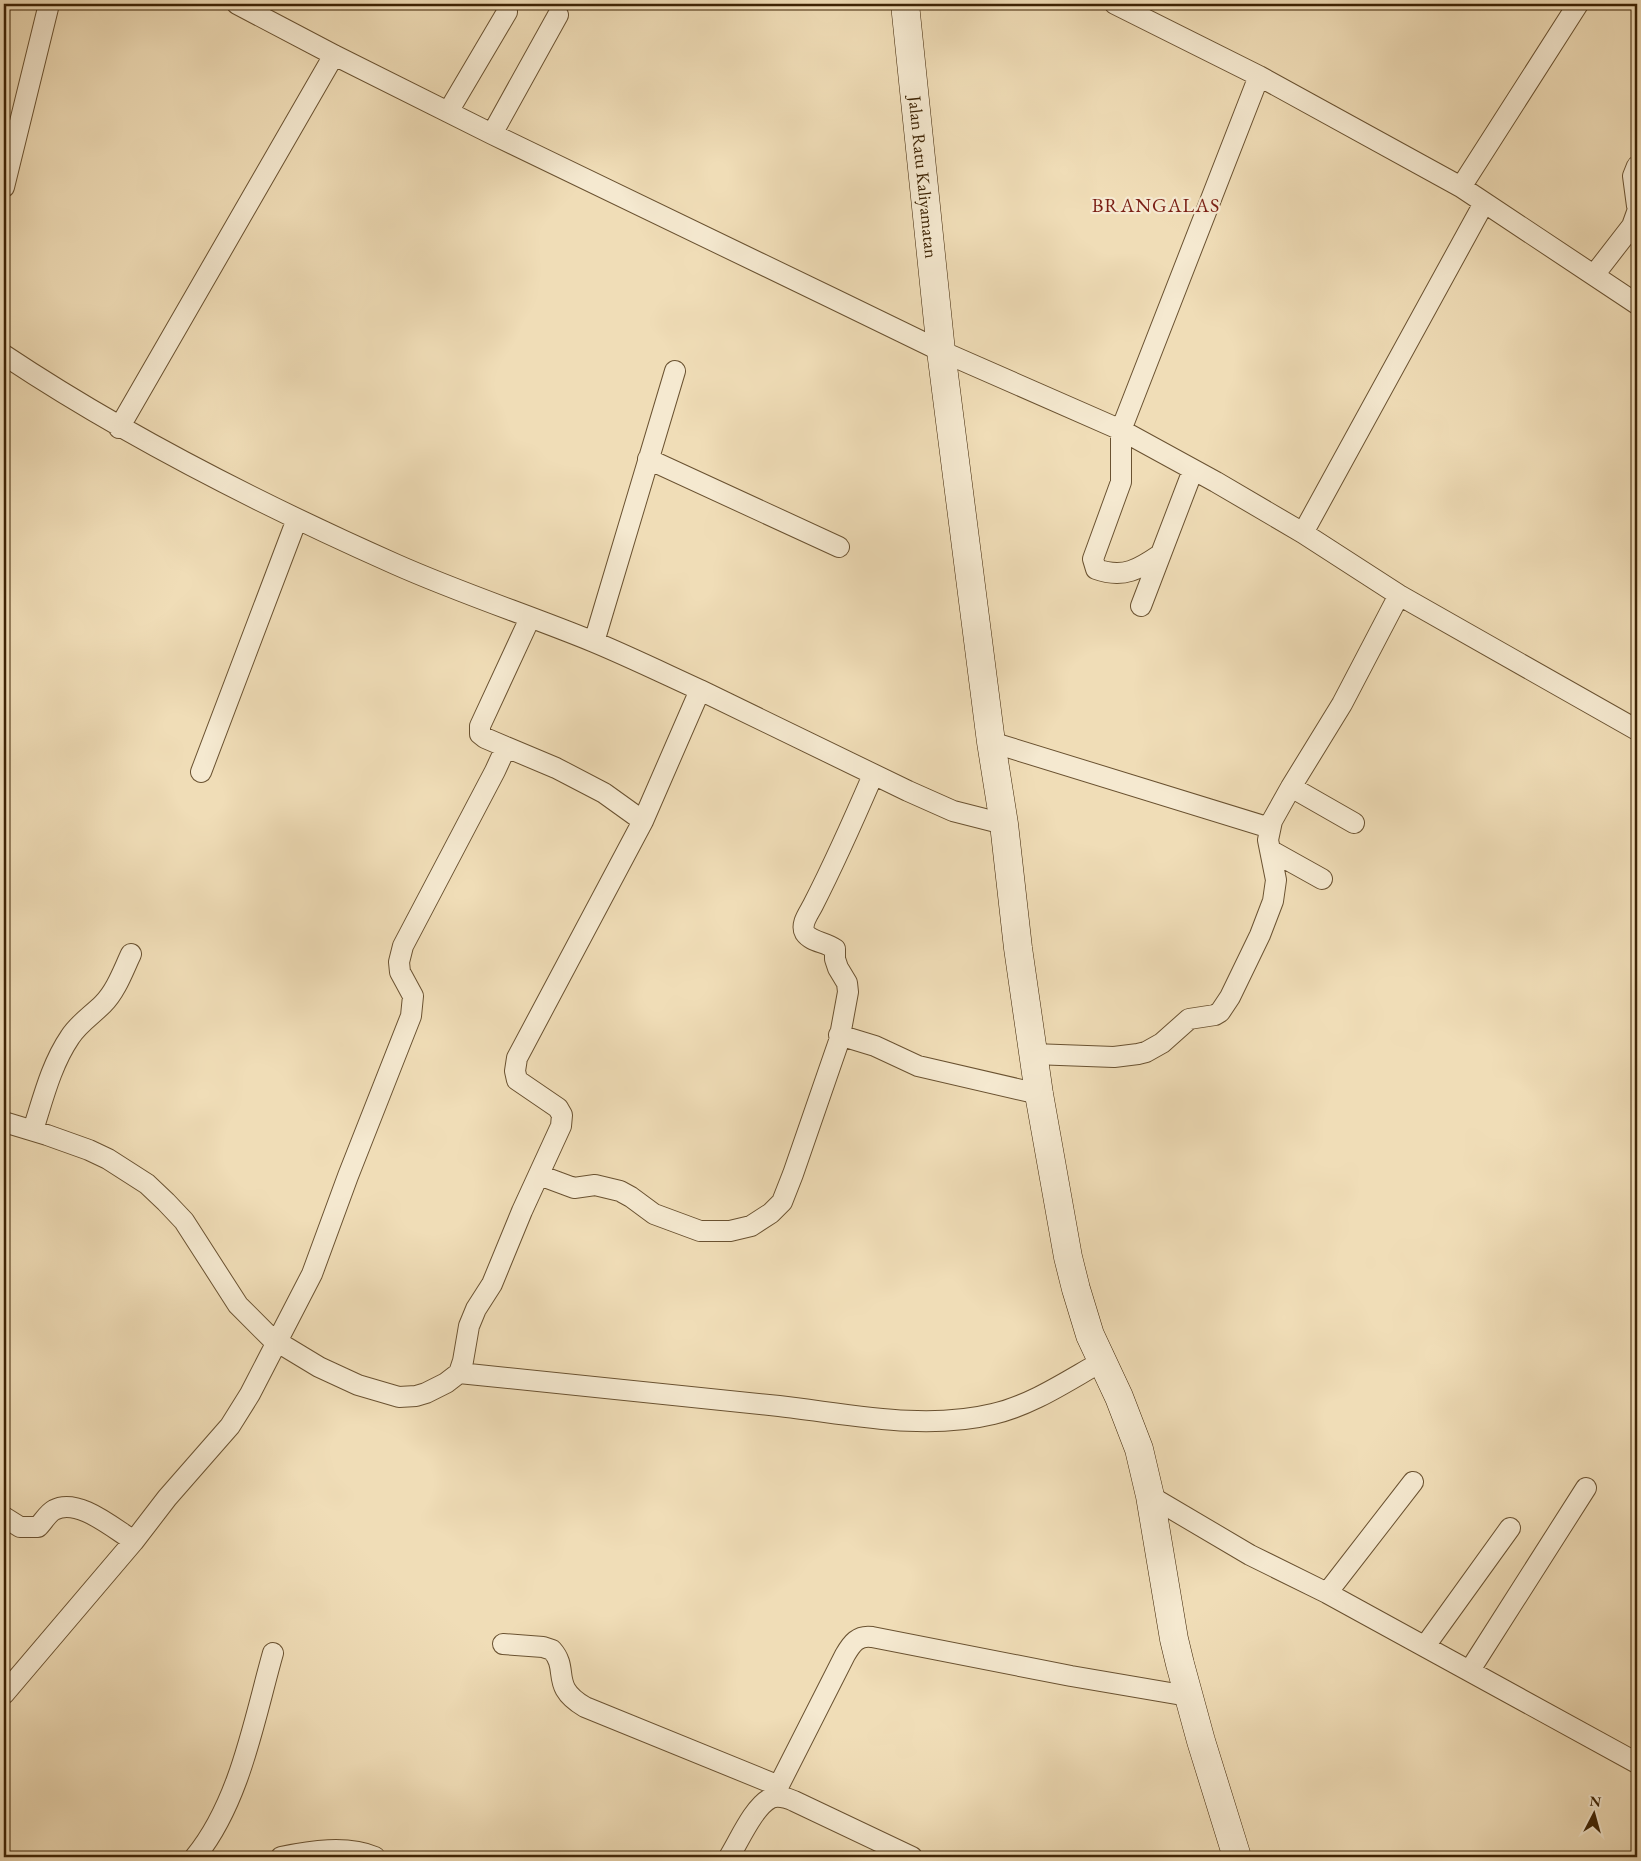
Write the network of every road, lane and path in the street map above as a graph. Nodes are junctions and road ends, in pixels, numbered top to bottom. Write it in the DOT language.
graph roads {
  1 [pos="49,4"];
  2 [pos="239,4"];
  3 [pos="905,4"];
  4 [pos="1115,4"];
  5 [pos="1578,4"];
  6 [pos="507,12"];
  7 [pos="558,16"];
  8 [pos="334,55"];
  9 [pos="1259,76"];
  10 [pos="448,112"];
  11 [pos="492,134"];
  12 [pos="9,142"];
  13 [pos="1637,166"];
  14 [pos="4,187"];
  15 [pos="1461,187"];
  16 [pos="1484,204"];
  17 [pos="1637,206"];
  18 [pos="1637,212"];
  19 [pos="1594,275"];
  20 [pos="1637,304"];
  21 [pos="941,351"];
  22 [pos="4,356"];
  23 [pos="675,371"];
  24 [pos="119,428"];
  25 [pos="1121,430"];
  26 [pos="648,459"];
  27 [pos="1193,470"];
  28 [pos="297,518"];
  29 [pos="1303,533"];
  30 [pos="839,547"];
  31 [pos="1161,554"];
  32 [pos="1399,595"];
  33 [pos="1141,606"];
  34 [pos="530,618"];
  35 [pos="594,642"];
  36 [pos="700,690"];
  37 [pos="1637,730"];
  38 [pos="991,742"];
  39 [pos="506,748"];
  40 [pos="201,772"];
  41 [pos="873,775"];
  42 [pos="1291,787"];
  43 [pos="643,821"];
  44 [pos="1354,823"];
  45 [pos="1004,824"];
  46 [pos="1270,828"];
  47 [pos="1270,850"];
  48 [pos="1322,879"];
  49 [pos="131,954"];
  50 [pos="839,1036"];
  51 [pos="1033,1054"];
  52 [pos="1039,1094"];
  53 [pos="4,1122"];
  54 [pos="33,1130"];
  55 [pos="539,1175"];
  56 [pos="277,1341"];
  57 [pos="1101,1362"];
  58 [pos="459,1373"];
  59 [pos="1412,1482"];
  60 [pos="1586,1488"];
  61 [pos="1150,1496"];
  62 [pos="4,1517"];
  63 [pos="1510,1528"];
  64 [pos="134,1542"];
  65 [pos="1327,1593"];
  66 [pos="503,1644"];
  67 [pos="1425,1646"];
  68 [pos="274,1653"];
  69 [pos="1470,1670"];
  70 [pos="4,1694"];
  71 [pos="1188,1696"];
  72 [pos="1637,1763"];
  73 [pos="776,1792"];
  74 [pos="195,1857"];
  75 [pos="281,1857"];
  76 [pos="375,1857"];
  77 [pos="729,1857"];
  78 [pos="912,1857"];
  79 [pos="1237,1857"];
  1 -- 12 [label="street"];
  2 -- 8 [label="street"];
  3 -- 21 [label="main road, Jalan Ratu Kaliyamatan"];
  4 -- 9 [label="street"];
  5 -- 15 [label="street"];
  6 -- 10 [label="street"];
  7 -- 11 [label="street"];
  8 -- 10 [label="street"];
  8 -- 24 [label="street"];
  9 -- 15 [label="street"];
  9 -- 25 [label="street"];
  10 -- 11 [label="street"];
  11 -- 21 [label="street"];
  12 -- 14 [label="street"];
  13 -- 17 [label="street"];
  15 -- 16 [label="street"];
  16 -- 19 [label="street"];
  16 -- 29 [label="street"];
  18 -- 19 [label="street"];
  19 -- 20 [label="street"];
  21 -- 25 [label="street"];
  21 -- 38 [label="main road, Jalan Ratu Kaliyamatan"];
  22 -- 24 [label="street"];
  23 -- 26 [label="street"];
  24 -- 28 [label="street"];
  25 -- 27 [label="street"];
  25 -- 31 [label="street"];
  26 -- 30 [label="street"];
  26 -- 35 [label="street"];
  27 -- 29 [label="street"];
  27 -- 31 [label="street"];
  28 -- 34 [label="street"];
  28 -- 40 [label="street"];
  29 -- 32 [label="street"];
  31 -- 33 [label="street"];
  32 -- 37 [label="street"];
  32 -- 42 [label="street"];
  34 -- 35 [label="street"];
  34 -- 39 [label="street"];
  35 -- 36 [label="street"];
  36 -- 41 [label="street"];
  36 -- 43 [label="street"];
  38 -- 45 [label="main road, Jalan Ratu Kaliyamatan"];
  38 -- 46 [label="street"];
  39 -- 43 [label="street"];
  39 -- 56 [label="street"];
  41 -- 45 [label="street"];
  41 -- 50 [label="street"];
  42 -- 44 [label="street"];
  42 -- 46 [label="street"];
  43 -- 55 [label="street"];
  45 -- 51 [label="main road, Jalan Ratu Kaliyamatan"];
  46 -- 47 [label="street"];
  47 -- 48 [label="street"];
  47 -- 51 [label="street"];
  49 -- 54 [label="street"];
  50 -- 52 [label="street"];
  50 -- 55 [label="street"];
  51 -- 52 [label="main road, Jalan Ratu Kaliyamatan"];
  52 -- 57 [label="main road, Jalan Ratu Kaliyamatan"];
  53 -- 54 [label="street"];
  54 -- 56 [label="street"];
  55 -- 58 [label="street"];
  56 -- 58 [label="street"];
  56 -- 64 [label="street"];
  57 -- 58 [label="street"];
  57 -- 61 [label="main road, Jalan Ratu Kaliyamatan"];
  59 -- 65 [label="street"];
  60 -- 69 [label="street"];
  61 -- 65 [label="street"];
  61 -- 71 [label="main road, Jalan Ratu Kaliyamatan"];
  62 -- 64 [label="street"];
  63 -- 67 [label="street"];
  64 -- 70 [label="street"];
  65 -- 67 [label="street"];
  66 -- 73 [label="street"];
  67 -- 69 [label="street"];
  68 -- 74 [label="street"];
  69 -- 72 [label="street"];
  71 -- 73 [label="street"];
  71 -- 79 [label="main road, Jalan Ratu Kaliyamatan"];
  73 -- 77 [label="street"];
  73 -- 78 [label="street"];
  75 -- 76 [label="street"];
}
